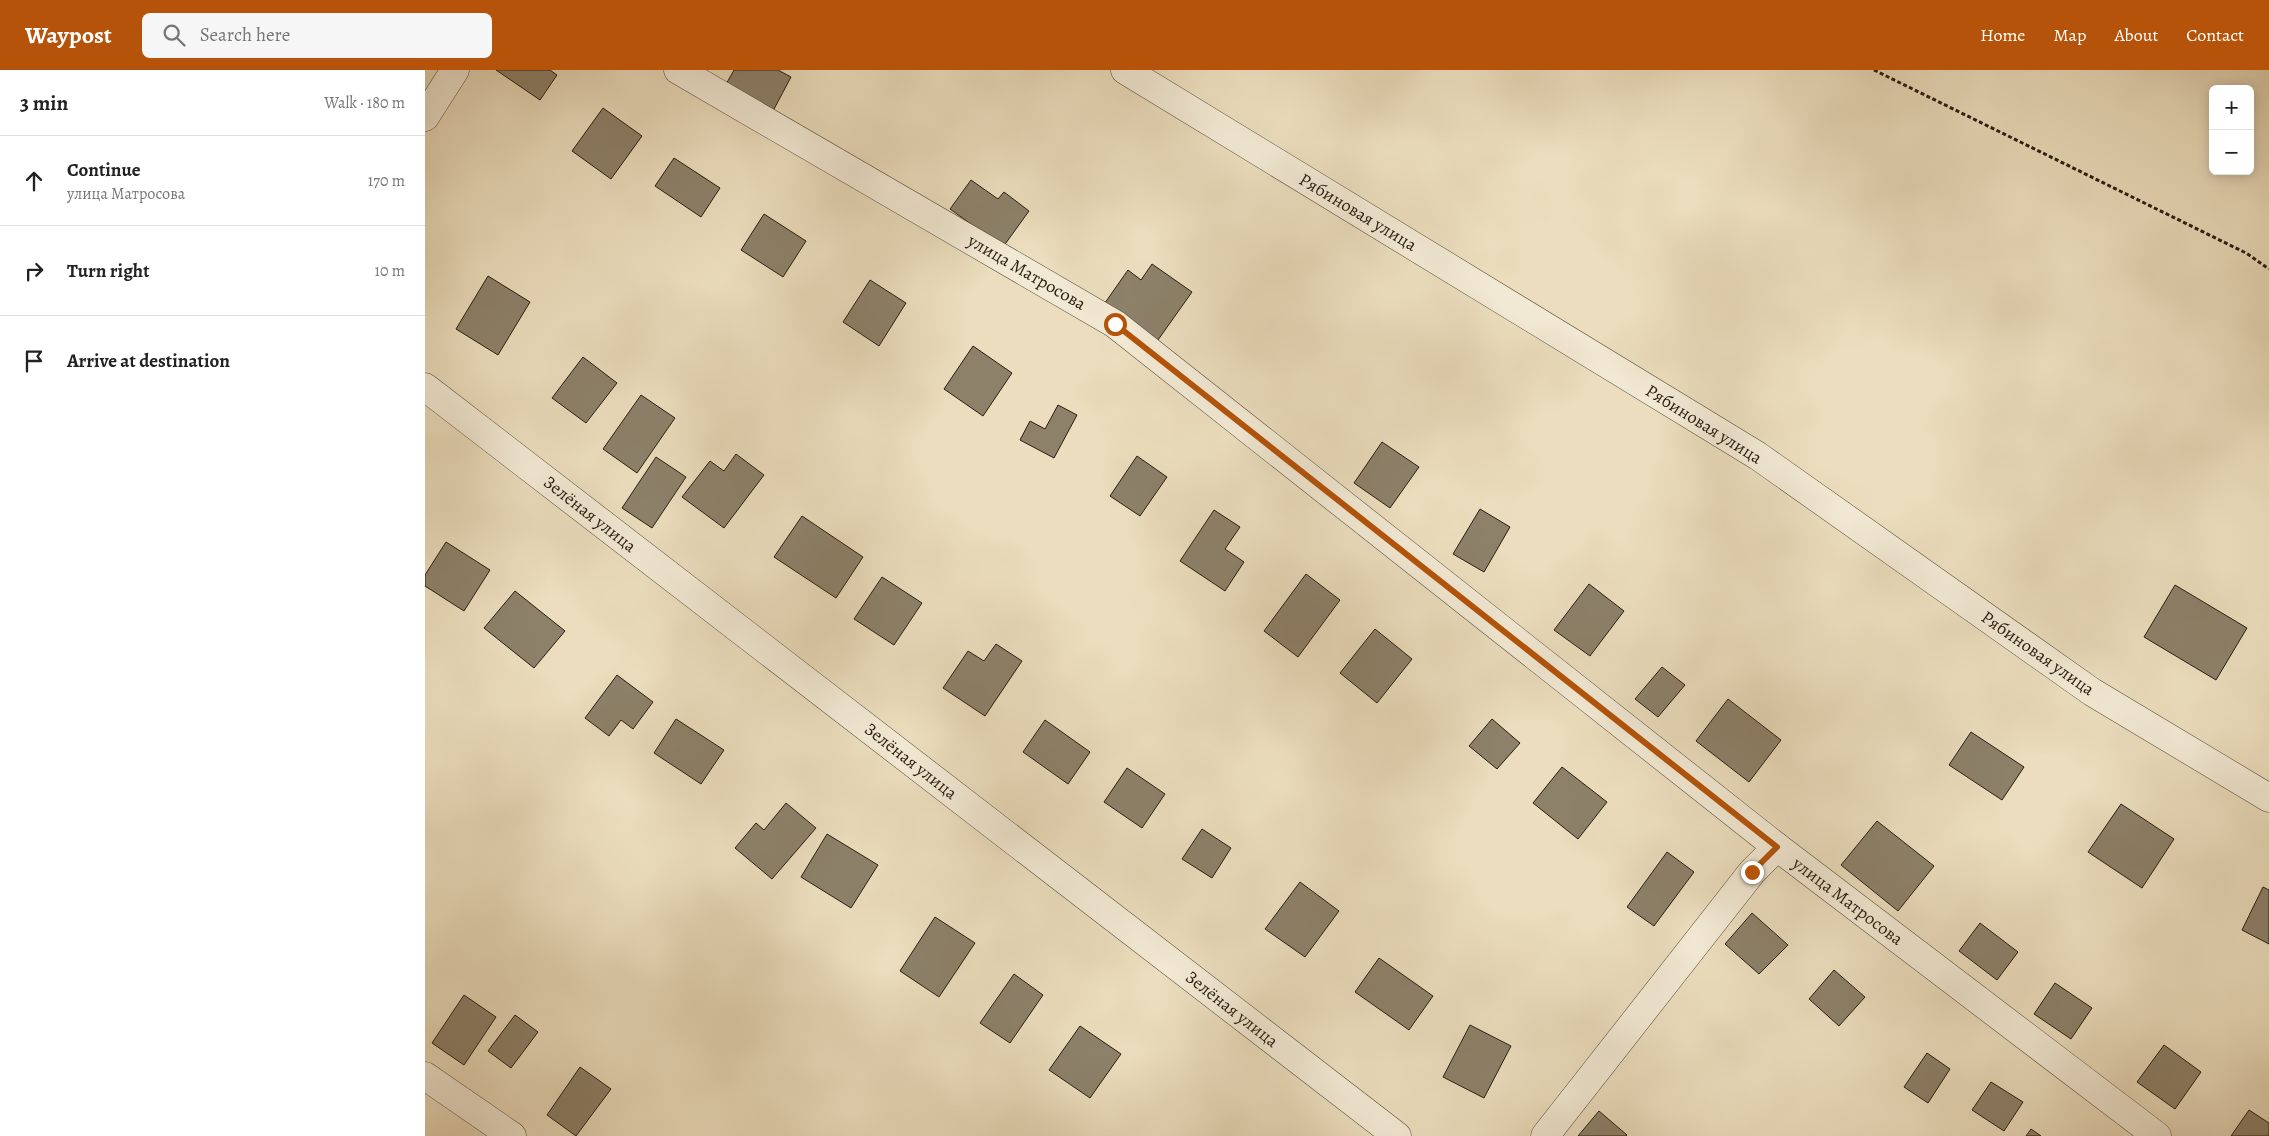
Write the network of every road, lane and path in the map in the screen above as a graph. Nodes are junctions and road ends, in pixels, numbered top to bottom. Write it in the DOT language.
graph roads {
  1 [pos="455,70"];
  2 [pos="678,70"];
  3 [pos="1125,70"];
  4 [pos="1874,70"];
  5 [pos="425,117"];
  6 [pos="2269,269"];
  7 [pos="425,387"];
  8 [pos="2269,798"];
  9 [pos="1777,847"];
  10 [pos="425,1076"];
  11 [pos="512,1136"];
  12 [pos="1397,1136"];
  13 [pos="1545,1136"];
  14 [pos="2157,1136"];
  1 -- 5 [label="street"];
  2 -- 9 [label="street, улица Матросова"];
  3 -- 8 [label="street, Рябиновая улица"];
  4 -- 6 [label="path"];
  7 -- 12 [label="street, Зелёная улица"];
  9 -- 13 [label="street"];
  9 -- 14 [label="street, улица Матросова"];
  10 -- 11 [label="street"];
}
